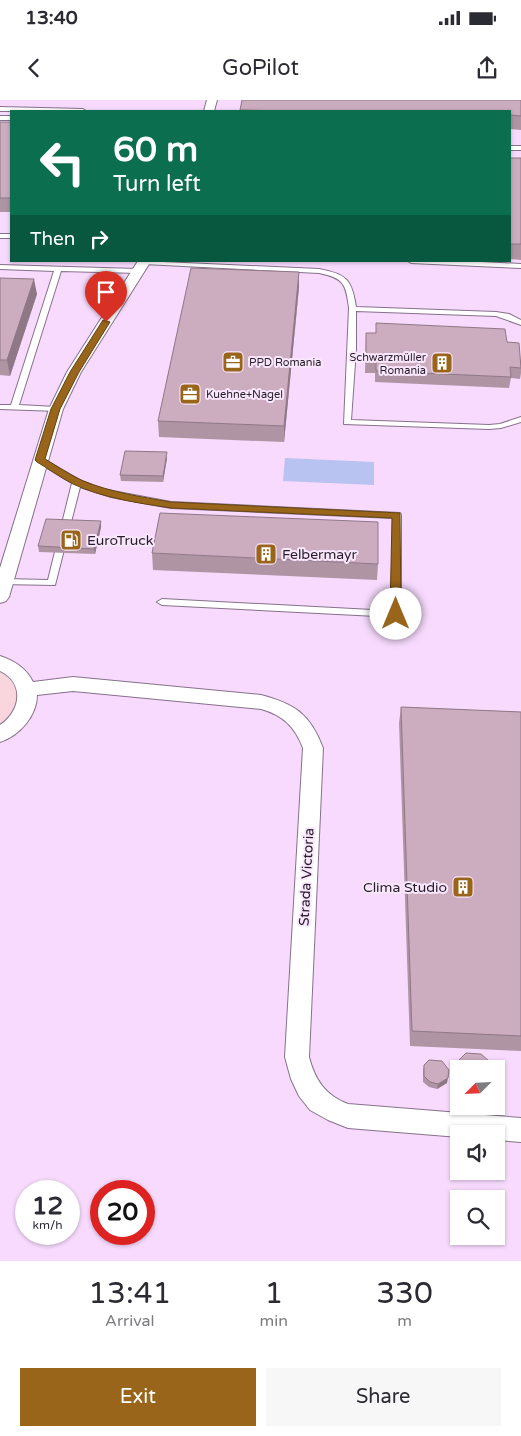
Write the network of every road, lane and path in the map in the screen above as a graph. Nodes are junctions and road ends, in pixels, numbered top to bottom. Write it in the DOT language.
graph roads {
  1 [pos="0,109"];
  2 [pos="41,110"];
  3 [pos="325,262"];
  4 [pos="433,262"];
  5 [pos="142,265"];
  6 [pos="521,266"];
  7 [pos="0,267"];
  8 [pos="58,269"];
  9 [pos="319,272"];
  10 [pos="353,309"];
  11 [pos="521,323"];
  12 [pos="0,407"];
  13 [pos="14,408"];
  14 [pos="56,409"];
  15 [pos="521,420"];
  16 [pos="40,460"];
  17 [pos="77,482"];
  18 [pos="4,582"];
  19 [pos="0,597"];
  20 [pos="162,602"];
  21 [pos="0,664"];
  22 [pos="27,689"];
  23 [pos="0,735"];
  24 [pos="521,1130"];
  1 -- 2 [label="lane"];
  3 -- 9 [label="lane"];
  4 -- 6 [label="lane"];
  5 -- 8 [label="lane"];
  5 -- 9 [label="lane"];
  5 -- 14 [label="street"];
  7 -- 8 [label="lane"];
  8 -- 13 [label="lane"];
  9 -- 10 [label="lane"];
  10 -- 11 [label="lane"];
  10 -- 15 [label="lane"];
  12 -- 13 [label="lane"];
  13 -- 14 [label="lane"];
  14 -- 16 [label="street"];
  16 -- 17 [label="lane"];
  16 -- 18 [label="street"];
  17 -- 18 [label="lane"];
  17 -- 20 [label="lane"];
  18 -- 19 [label="street"];
  21 -- 22 [label="street"];
  22 -- 23 [label="street"];
  22 -- 24 [label="street, Strada Victoria"];
}
